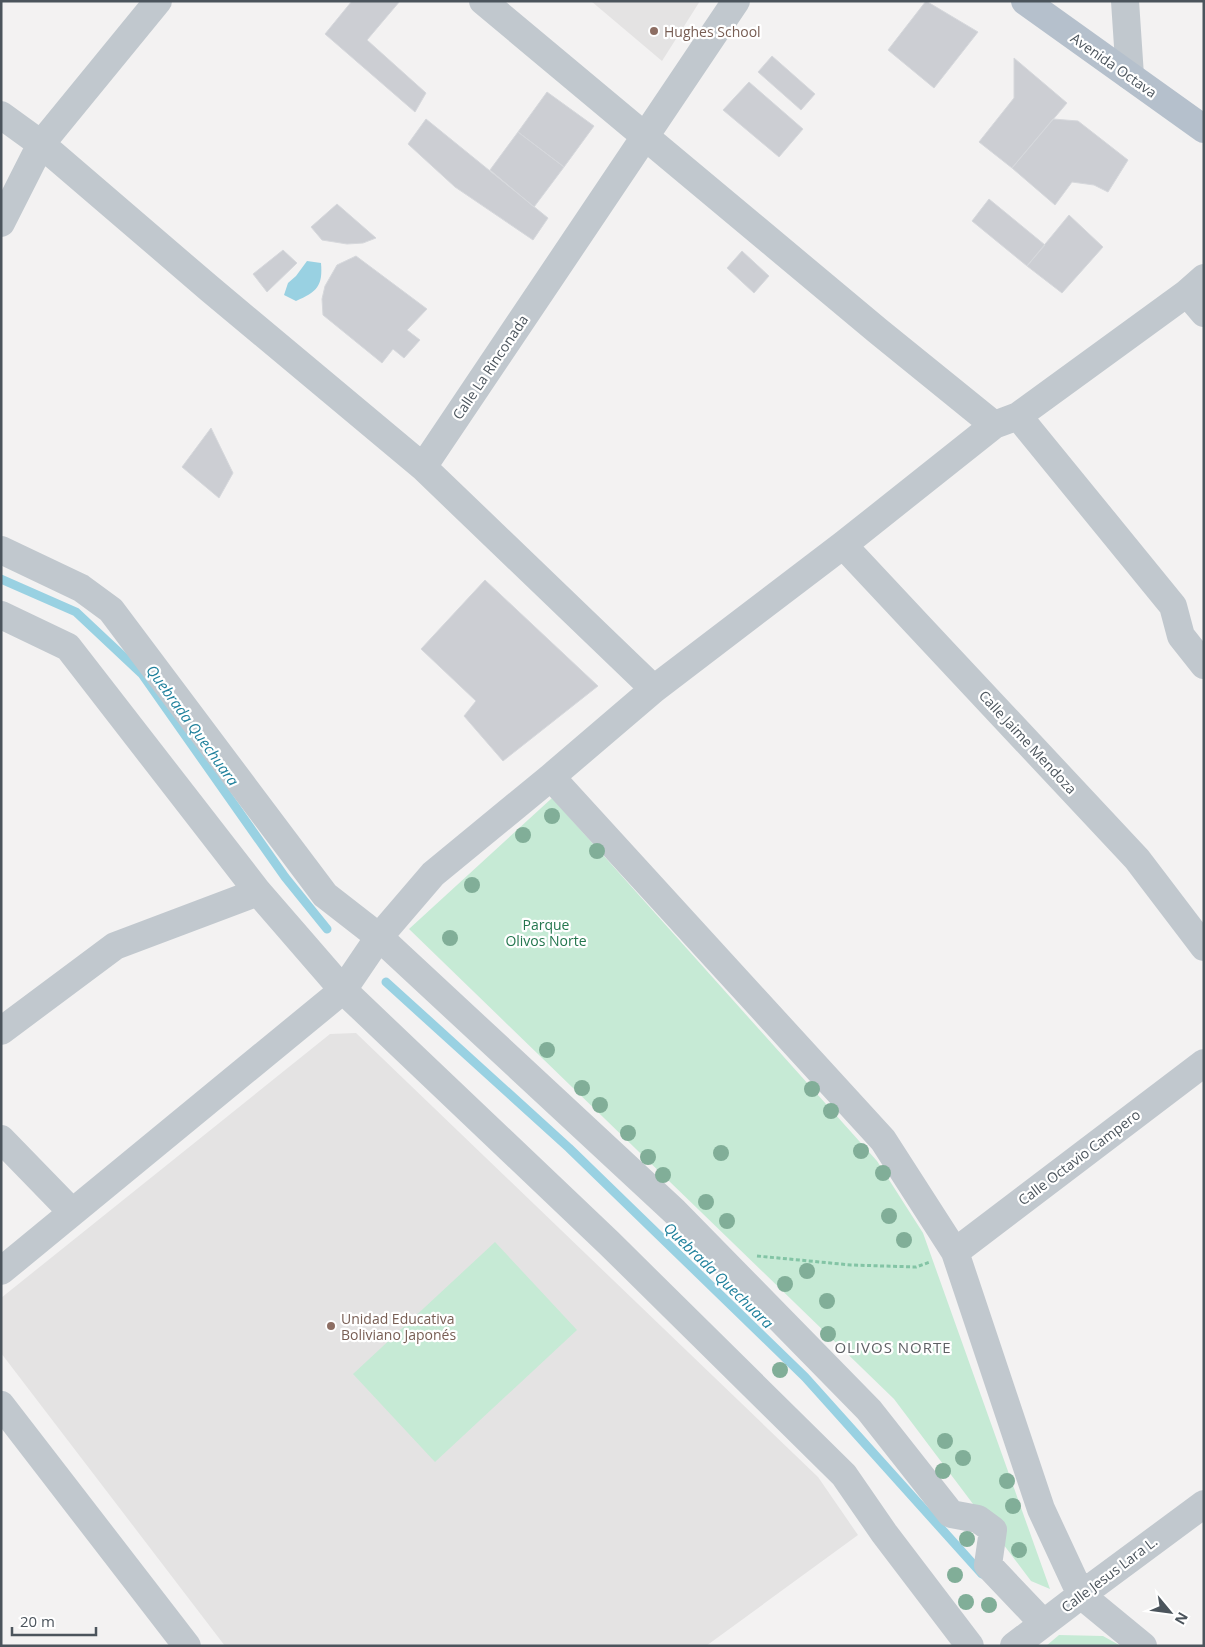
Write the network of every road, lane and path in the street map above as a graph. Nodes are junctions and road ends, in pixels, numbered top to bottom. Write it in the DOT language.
graph roads {
  1 [pos="158,1"];
  2 [pos="483,1"];
  3 [pos="736,1"];
  4 [pos="1025,1"];
  5 [pos="1125,1"];
  6 [pos="1130,76"];
  7 [pos="1,115"];
  8 [pos="1204,129"];
  9 [pos="645,135"];
  10 [pos="41,144"];
  11 [pos="1,223"];
  12 [pos="1198,295"];
  13 [pos="1006,420"];
  14 [pos="423,467"];
  15 [pos="843,545"];
  16 [pos="1,550"];
  17 [pos="1,615"];
  18 [pos="1204,665"];
  19 [pos="654,689"];
  20 [pos="551,777"];
  21 [pos="258,892"];
  22 [pos="379,937"];
  23 [pos="1204,947"];
  24 [pos="343,990"];
  25 [pos="1,1031"];
  26 [pos="1204,1063"];
  27 [pos="1,1139"];
  28 [pos="72,1212"];
  29 [pos="955,1252"];
  30 [pos="714,1253"];
  31 [pos="1,1271"];
  32 [pos="1,1405"];
  33 [pos="1204,1504"];
  34 [pos="1081,1594"];
  35 [pos="1043,1623"];
  36 [pos="187,1646"];
  37 [pos="970,1646"];
  38 [pos="1014,1646"];
  39 [pos="1143,1646"];
  1 -- 10 [label="street"];
  2 -- 9 [label="street"];
  3 -- 9 [label="street, Calle La Rinconada"];
  4 -- 6 [label="main road, Avenida Octava"];
  5 -- 6 [label="street"];
  6 -- 8 [label="main road, Avenida Octava"];
  7 -- 10 [label="street"];
  9 -- 13 [label="street"];
  9 -- 14 [label="street, Calle La Rinconada"];
  10 -- 11 [label="street"];
  10 -- 14 [label="street"];
  12 -- 13 [label="street"];
  13 -- 15 [label="street"];
  13 -- 18 [label="street"];
  14 -- 19 [label="street"];
  15 -- 19 [label="street"];
  15 -- 23 [label="street, Calle Jaime Mendoza"];
  16 -- 22 [label="street"];
  17 -- 21 [label="street"];
  19 -- 20 [label="street"];
  20 -- 22 [label="street"];
  20 -- 29 [label="street"];
  21 -- 24 [label="street"];
  21 -- 25 [label="street"];
  22 -- 24 [label="street"];
  22 -- 30 [label="street"];
  24 -- 28 [label="street"];
  24 -- 37 [label="street"];
  26 -- 29 [label="street, Calle Octavio Campero"];
  27 -- 28 [label="street"];
  28 -- 31 [label="street"];
  29 -- 30 [label="path"];
  29 -- 34 [label="street"];
  30 -- 35 [label="street"];
  32 -- 36 [label="street"];
  33 -- 34 [label="street, Calle Jesus Lara L."];
  34 -- 35 [label="street, Calle Jesus Lara L."];
  34 -- 39 [label="street"];
  35 -- 38 [label="street, Calle Jesus Lara L."];
}
